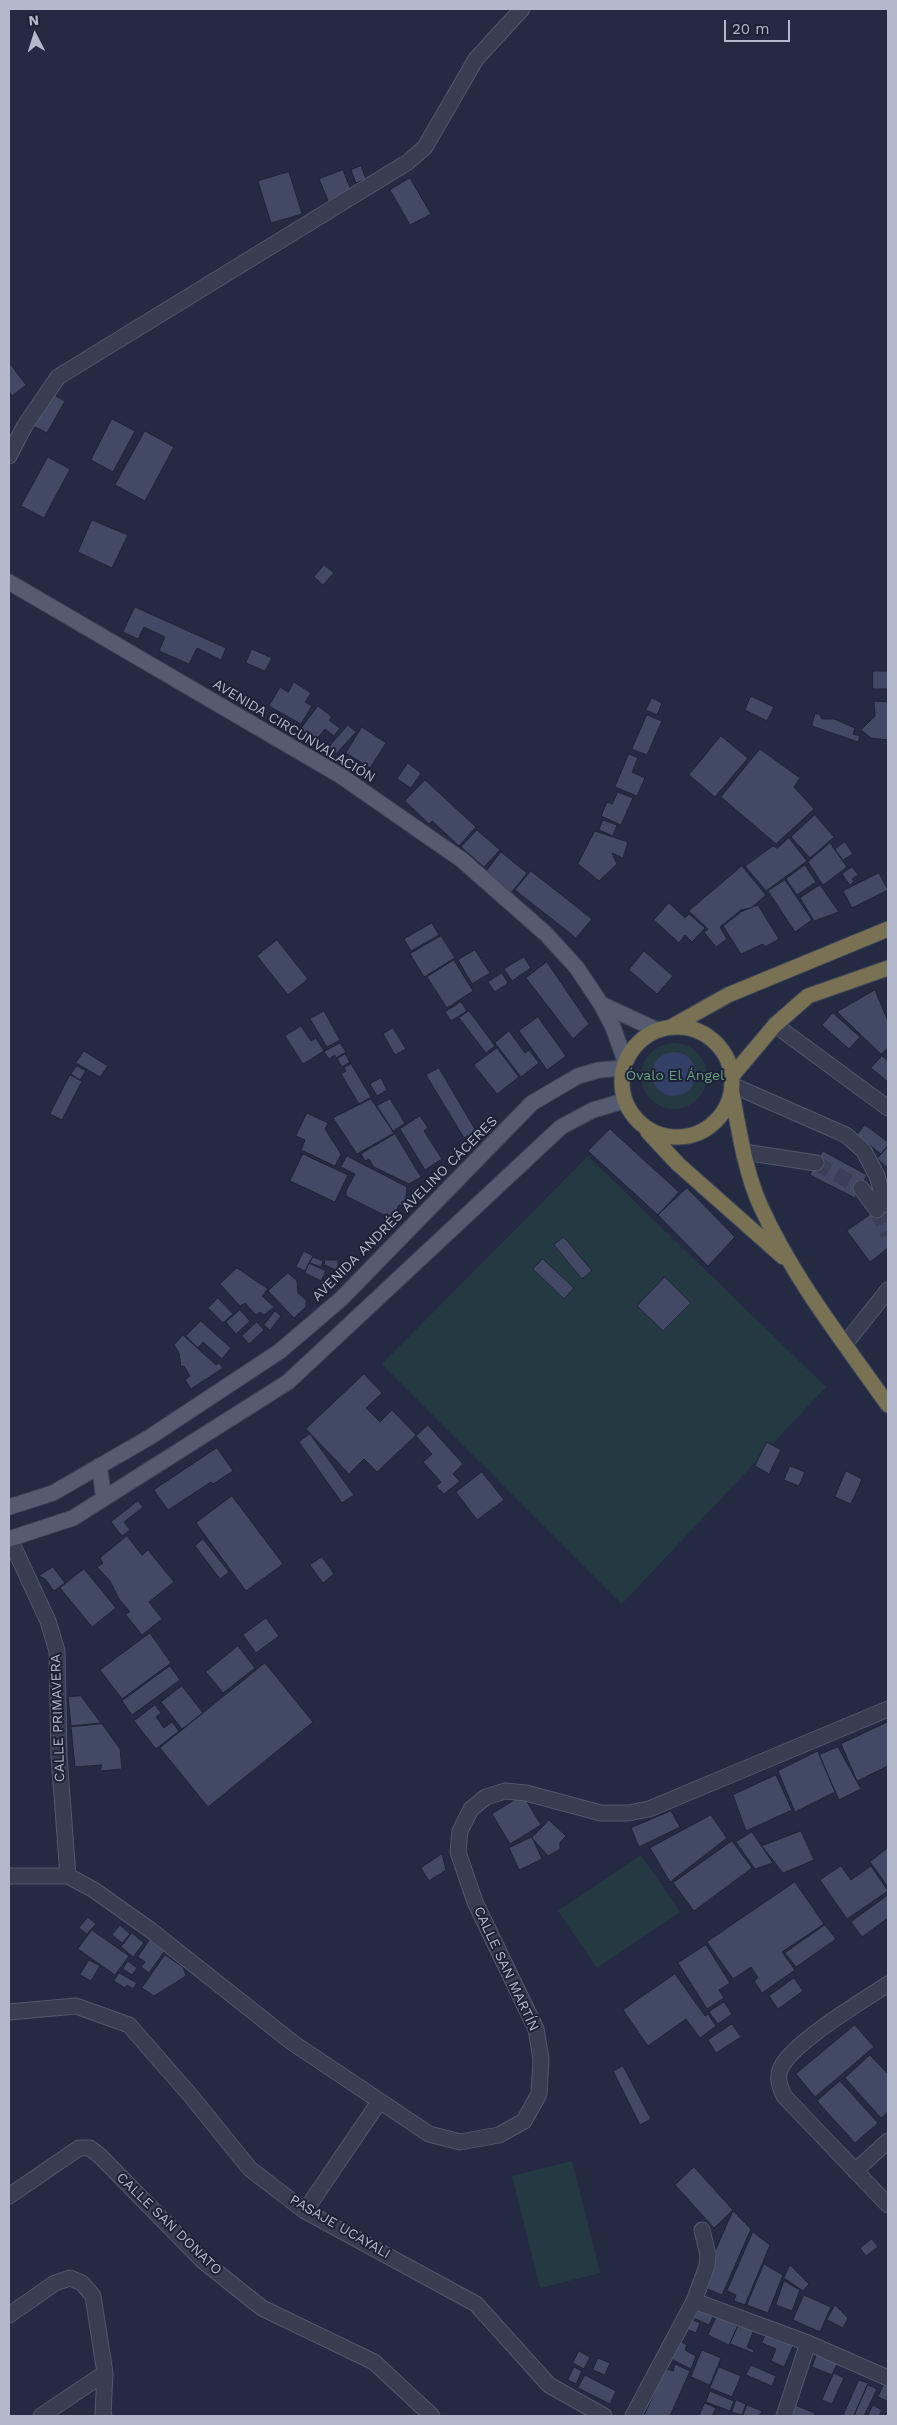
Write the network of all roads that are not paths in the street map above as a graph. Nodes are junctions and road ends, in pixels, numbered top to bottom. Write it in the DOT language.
graph roads {
  1 [pos="522,9"];
  2 [pos="9,456"];
  3 [pos="9,582"];
  4 [pos="888,929"];
  5 [pos="888,968"];
  6 [pos="601,1004"];
  7 [pos="775,1025"];
  8 [pos="664,1028"];
  9 [pos="624,1064"];
  10 [pos="732,1085"];
  11 [pos="624,1101"];
  12 [pos="888,1108"];
  13 [pos="643,1127"];
  14 [pos="744,1152"];
  15 [pos="816,1163"];
  16 [pos="861,1188"];
  17 [pos="790,1263"];
  18 [pos="888,1290"];
  19 [pos="845,1344"];
  20 [pos="888,1405"];
  21 [pos="100,1466"];
  22 [pos="104,1498"];
  23 [pos="9,1507"];
  24 [pos="9,1539"];
  25 [pos="888,1709"];
  26 [pos="9,1876"];
  27 [pos="68,1876"];
  28 [pos="888,1984"];
  29 [pos="9,2012"];
  30 [pos="379,2102"];
  31 [pos="888,2141"];
  32 [pos="856,2171"];
  33 [pos="9,2196"];
  34 [pos="888,2205"];
  35 [pos="305,2210"];
  36 [pos="702,2230"];
  37 [pos="694,2301"];
  38 [pos="9,2315"];
  39 [pos="808,2343"];
  40 [pos="105,2373"];
  41 [pos="888,2378"];
  42 [pos="41,2416"];
  43 [pos="104,2416"];
  44 [pos="432,2416"];
  45 [pos="604,2416"];
  46 [pos="633,2416"];
  47 [pos="784,2416"];
  1 -- 2 [label="street"];
  3 -- 6 [label="main road, AVENIDA CIRCUNVALACIÓN"];
  4 -- 8 [label="highway"];
  5 -- 7 [label="highway"];
  6 -- 8 [label="main road"];
  6 -- 9 [label="main road, AVENIDA CIRCUNVALACIÓN"];
  7 -- 10 [label="highway"];
  7 -- 12 [label="street"];
  8 -- 9 [label="highway"];
  8 -- 10 [label="highway"];
  9 -- 11 [label="highway"];
  9 -- 21 [label="main road, AVENIDA ANDRÉS AVELINO CÁCERES"];
  10 -- 13 [label="highway"];
  10 -- 14 [label="highway"];
  10 -- 16 [label="street"];
  11 -- 13 [label="highway"];
  11 -- 22 [label="main road"];
  13 -- 17 [label="highway"];
  14 -- 15 [label="street"];
  14 -- 17 [label="highway"];
  17 -- 19 [label="highway"];
  18 -- 19 [label="street"];
  19 -- 20 [label="highway"];
  21 -- 22 [label="main road"];
  21 -- 23 [label="main road, AVENIDA ANDRÉS AVELINO CÁCERES"];
  22 -- 24 [label="main road"];
  24 -- 27 [label="street, CALLE PRIMAVERA"];
  25 -- 30 [label="street, CALLE SAN MARTÍN"];
  26 -- 27 [label="street, CALLE SAN MARTÍN"];
  27 -- 30 [label="street, CALLE SAN MARTÍN"];
  28 -- 32 [label="street"];
  29 -- 35 [label="street, PASAJE UCAYALI"];
  30 -- 35 [label="street"];
  31 -- 32 [label="street"];
  32 -- 34 [label="street"];
  33 -- 44 [label="street, CALLE SAN DONATO"];
  35 -- 45 [label="street, PASAJE UCAYALI"];
  36 -- 37 [label="street"];
  37 -- 39 [label="street"];
  37 -- 46 [label="street"];
  38 -- 40 [label="street"];
  39 -- 41 [label="street"];
  39 -- 47 [label="street"];
  40 -- 42 [label="street"];
  40 -- 43 [label="street"];
}
